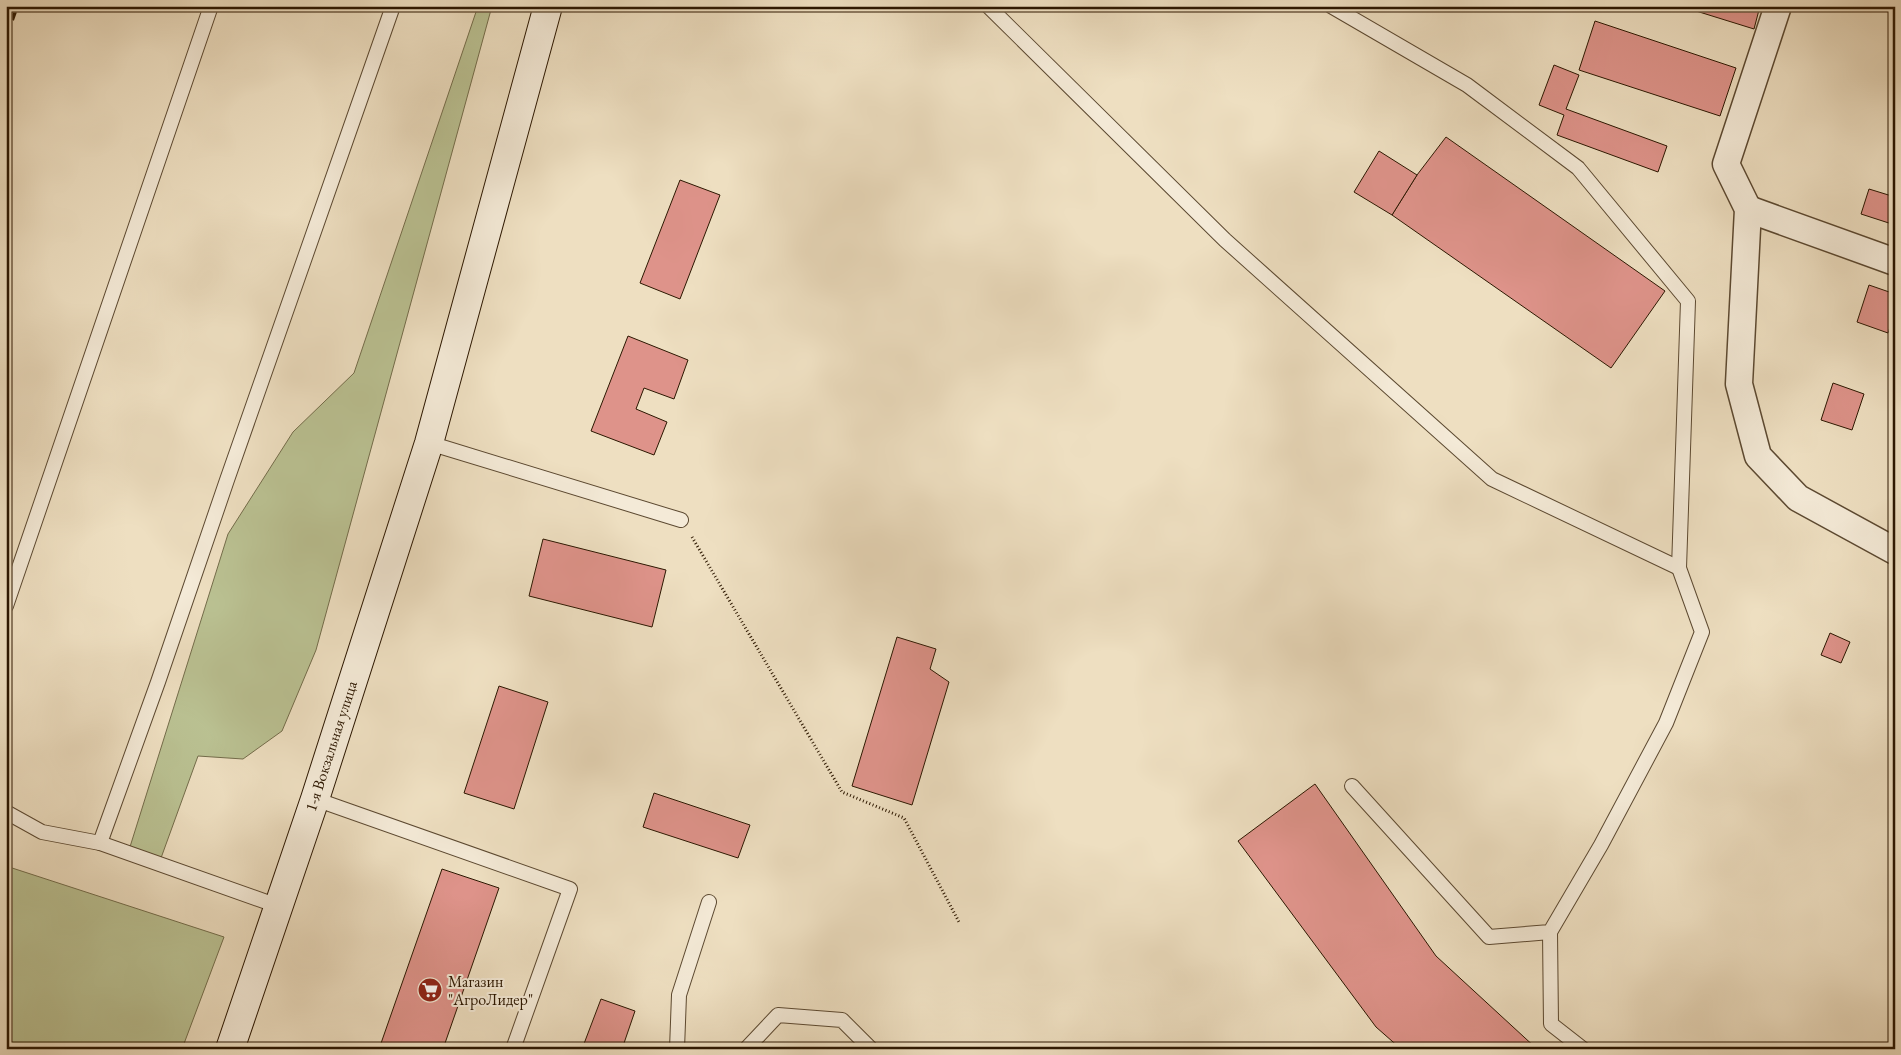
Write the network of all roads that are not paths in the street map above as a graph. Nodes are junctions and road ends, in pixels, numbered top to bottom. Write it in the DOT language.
graph roads {
  1 [pos="211,6"];
  2 [pos="393,6"];
  3 [pos="548,6"];
  4 [pos="988,6"];
  5 [pos="1331,6"];
  6 [pos="1778,6"];
  7 [pos="1748,209"];
  8 [pos="1895,262"];
  9 [pos="428,442"];
  10 [pos="681,520"];
  11 [pos="1895,551"];
  12 [pos="1678,568"];
  13 [pos="6,606"];
  14 [pos="1352,786"];
  15 [pos="315,799"];
  16 [pos="6,812"];
  17 [pos="100,843"];
  18 [pos="709,902"];
  19 [pos="278,906"];
  20 [pos="1550,932"];
  21 [pos="230,1049"];
  22 [pos="513,1049"];
  23 [pos="677,1049"];
  24 [pos="746,1049"];
  25 [pos="871,1049"];
  26 [pos="1583,1049"];
  1 -- 13 [label="lane"];
  2 -- 17 [label="lane"];
  3 -- 9 [label="main road, 1-я Вокзальная улица"];
  4 -- 12 [label="lane"];
  5 -- 12 [label="lane"];
  6 -- 7 [label="street"];
  7 -- 8 [label="street"];
  7 -- 11 [label="street"];
  9 -- 10 [label="lane"];
  9 -- 15 [label="main road, 1-я Вокзальная улица"];
  12 -- 20 [label="lane"];
  14 -- 20 [label="lane"];
  15 -- 19 [label="main road, 1-я Вокзальная улица"];
  15 -- 22 [label="lane"];
  16 -- 17 [label="lane"];
  17 -- 19 [label="lane"];
  18 -- 23 [label="lane"];
  19 -- 21 [label="main road, 1-я Вокзальная улица"];
  20 -- 26 [label="lane"];
  24 -- 25 [label="lane"];
}
